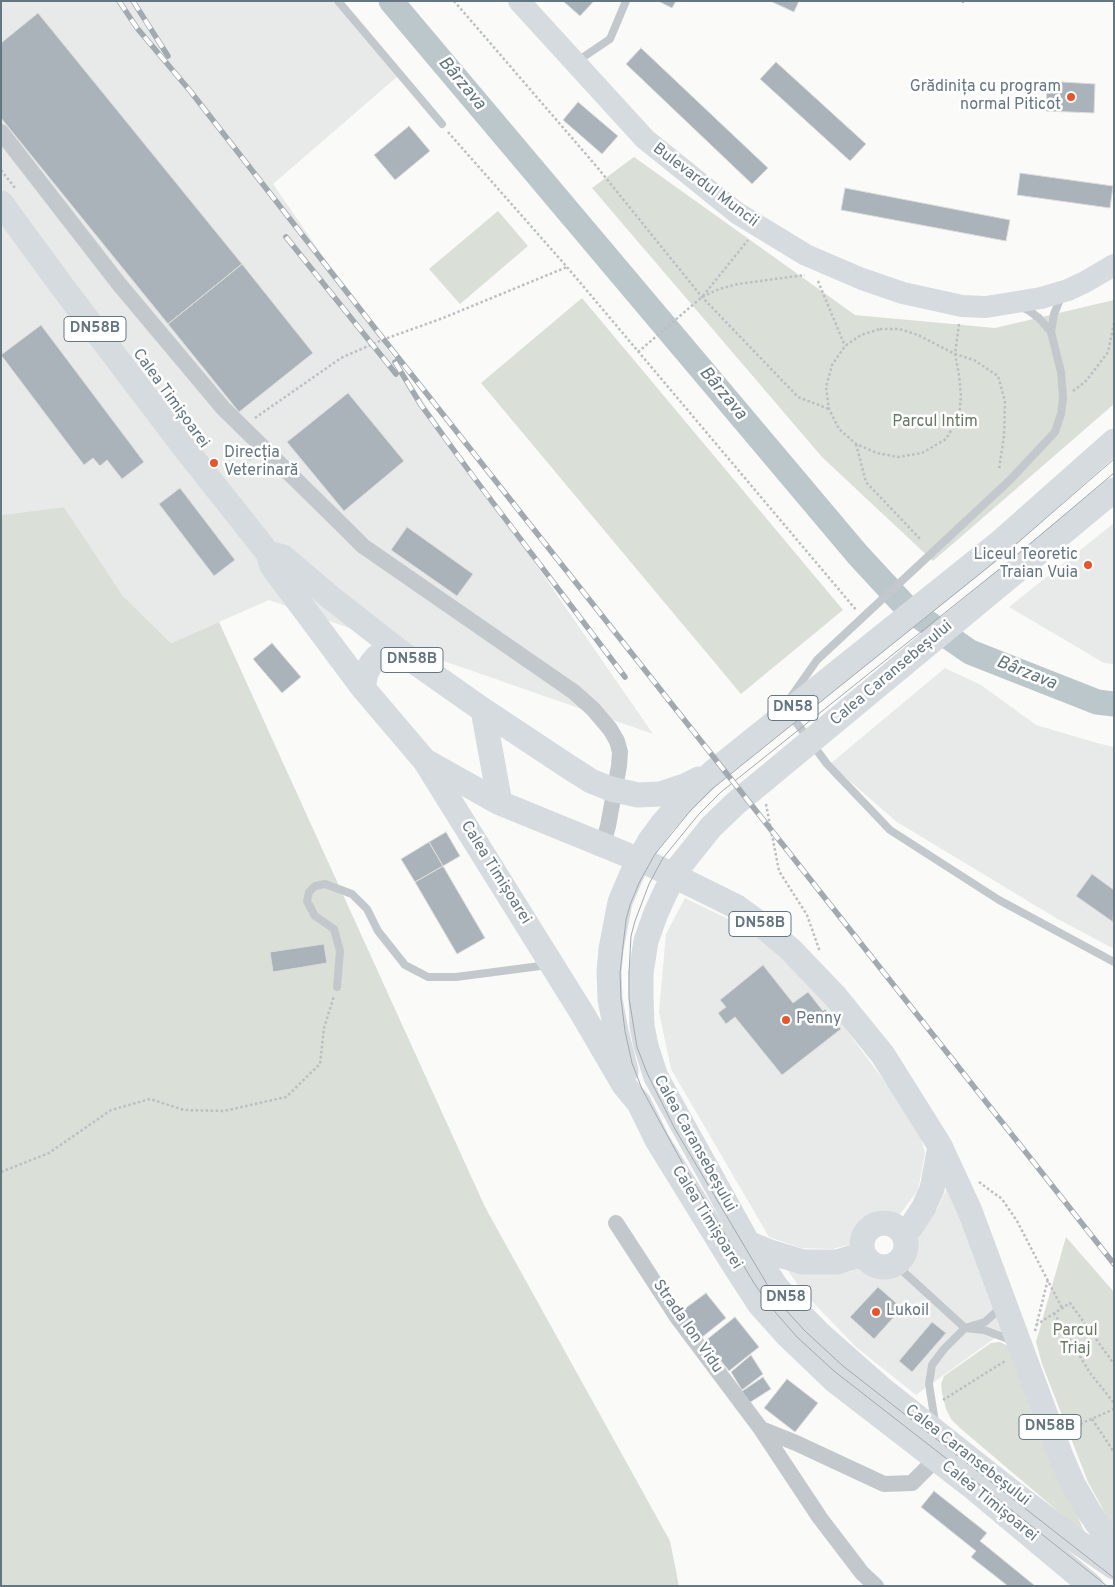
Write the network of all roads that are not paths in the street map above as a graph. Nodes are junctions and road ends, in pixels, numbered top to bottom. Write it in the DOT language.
graph roads {
  1 [pos="338,1"];
  2 [pos="519,1"];
  3 [pos="626,1"];
  4 [pos="575,63"];
  5 [pos="442,124"];
  6 [pos="1,132"];
  7 [pos="10,198"];
  8 [pos="1114,265"];
  9 [pos="1114,282"];
  10 [pos="1076,286"];
  11 [pos="1012,304"];
  12 [pos="1051,332"];
  13 [pos="1114,441"];
  14 [pos="1114,490"];
  15 [pos="268,552"];
  16 [pos="399,651"];
  17 [pos="362,688"];
  18 [pos="483,710"];
  19 [pos="425,761"];
  20 [pos="494,769"];
  21 [pos="713,772"];
  22 [pos="470,786"];
  23 [pos="500,803"];
  24 [pos="603,844"];
  25 [pos="1114,962"];
  26 [pos="552,965"];
  27 [pos="336,987"];
  28 [pos="639,1103"];
  29 [pos="940,1146"];
  30 [pos="616,1224"];
  31 [pos="903,1233"];
  32 [pos="748,1243"];
  33 [pos="864,1254"];
  34 [pos="895,1264"];
  35 [pos="1002,1298"];
  36 [pos="966,1328"];
  37 [pos="1021,1347"];
  38 [pos="761,1429"];
  39 [pos="938,1432"];
  40 [pos="936,1459"];
  41 [pos="1114,1548"];
  42 [pos="1114,1567"];
  43 [pos="876,1586"];
  44 [pos="1091,1586"];
  1 -- 5 [label="lane"];
  2 -- 4 [label="street, Bulevardul Muncii"];
  3 -- 4 [label="lane"];
  4 -- 11 [label="street, Bulevardul Muncii"];
  6 -- 24 [label="street"];
  7 -- 15 [label="main road, Calea Timișoarei / DN58B"];
  8 -- 10 [label="street, Bulevardul Muncii"];
  9 -- 10 [label="street, Bulevardul Muncii"];
  10 -- 11 [label="street, Bulevardul Muncii"];
  10 -- 12 [label="lane"];
  11 -- 12 [label="lane"];
  12 -- 25 [label="lane"];
  13 -- 21 [label="main road, Calea Caransebeșului / DN58"];
  14 -- 32 [label="main road, Calea Caransebeșului / DN58"];
  15 -- 16 [label="main road, Calea Timișoarei / DN58B"];
  15 -- 17 [label="main road, Calea Timișoarei / DN58B"];
  16 -- 17 [label="main road"];
  16 -- 18 [label="main road, Calea Timișoarei / DN58B"];
  17 -- 19 [label="main road, Calea Timișoarei / DN58B"];
  18 -- 20 [label="main road"];
  18 -- 21 [label="main road, Calea Timișoarei / DN58B"];
  19 -- 22 [label="main road, Calea Timișoarei / DN58B"];
  19 -- 26 [label="main road, Calea Timișoarei / DN58B"];
  20 -- 22 [label="main road"];
  20 -- 23 [label="main road"];
  21 -- 28 [label="main road, Calea Caransebeșului / DN58"];
  22 -- 23 [label="main road, Calea Timișoarei / DN58B"];
  23 -- 24 [label="main road, Calea Timișoarei / DN58B"];
  24 -- 29 [label="main road, Calea Timișoarei / DN58B"];
  26 -- 27 [label="lane"];
  26 -- 28 [label="main road, Calea Timișoarei / DN58B"];
  28 -- 40 [label="main road, Calea Timișoarei / DN58"];
  29 -- 31 [label="main road"];
  29 -- 35 [label="main road, Calea Timișoarei / DN58B"];
  30 -- 38 [label="street, Strada Ion Vidu"];
  31 -- 33 [label="main road"];
  31 -- 34 [label="main road"];
  32 -- 33 [label="main road"];
  32 -- 39 [label="main road, Calea Caransebeșului / DN58"];
  33 -- 34 [label="main road"];
  34 -- 36 [label="lane"];
  35 -- 36 [label="lane"];
  35 -- 37 [label="main road, Calea Timișoarei / DN58B"];
  36 -- 37 [label="lane"];
  36 -- 39 [label="lane"];
  37 -- 41 [label="main road, Calea Timișoarei / DN58B"];
  38 -- 40 [label="street"];
  38 -- 43 [label="street, Strada Ion Vidu"];
  39 -- 42 [label="main road, Calea Caransebeșului / DN58"];
  40 -- 44 [label="main road, Calea Timișoarei / DN58"];
}
